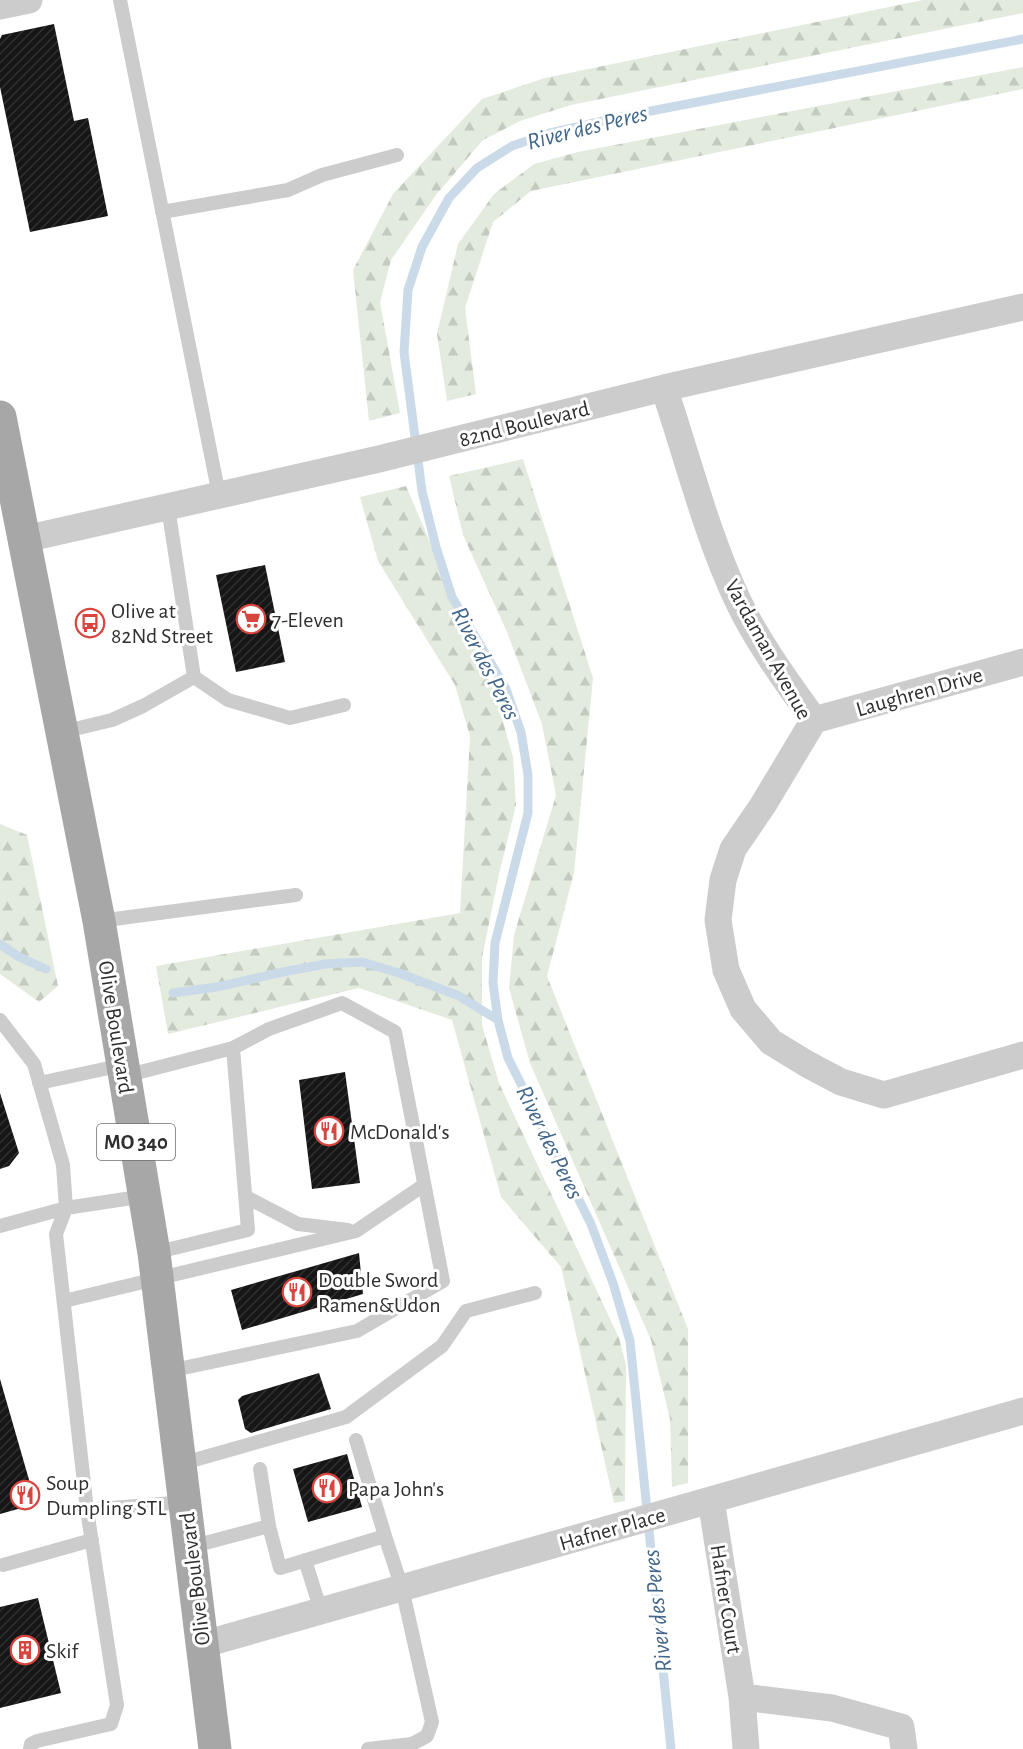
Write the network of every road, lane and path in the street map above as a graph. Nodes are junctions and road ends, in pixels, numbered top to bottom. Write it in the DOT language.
graph roads {
  1 [pos="29,0"];
  2 [pos="120,0"];
  3 [pos="0,6"];
  4 [pos="397,155"];
  5 [pos="162,212"];
  6 [pos="1023,307"];
  7 [pos="664,388"];
  8 [pos="0,417"];
  9 [pos="219,495"];
  10 [pos="168,507"];
  11 [pos="25,539"];
  12 [pos="1023,662"];
  13 [pos="194,677"];
  14 [pos="344,705"];
  15 [pos="814,720"];
  16 [pos="62,732"];
  17 [pos="296,895"];
  18 [pos="99,921"];
  19 [pos="0,1020"];
  20 [pos="233,1048"];
  21 [pos="1023,1055"];
  22 [pos="124,1071"];
  23 [pos="39,1083"];
  24 [pos="424,1185"];
  25 [pos="145,1196"];
  26 [pos="246,1197"];
  27 [pos="66,1208"];
  28 [pos="0,1226"];
  29 [pos="356,1231"];
  30 [pos="156,1266"];
  31 [pos="536,1293"];
  32 [pos="64,1301"];
  33 [pos="170,1371"];
  34 [pos="1023,1411"];
  35 [pos="356,1440"];
  36 [pos="180,1464"];
  37 [pos="260,1469"];
  38 [pos="185,1502"];
  39 [pos="701,1503"];
  40 [pos="87,1510"];
  41 [pos="269,1526"];
  42 [pos="385,1536"];
  43 [pos="92,1540"];
  44 [pos="190,1547"];
  45 [pos="305,1560"];
  46 [pos="3,1565"];
  47 [pos="402,1588"];
  48 [pos="321,1611"];
  49 [pos="201,1644"];
  50 [pos="742,1697"];
  51 [pos="30,1749"];
  52 [pos="215,1749"];
  53 [pos="368,1749"];
  54 [pos="746,1749"];
  55 [pos="904,1749"];
  1 -- 3 [label="street"];
  2 -- 5 [label="lane"];
  4 -- 5 [label="lane"];
  5 -- 9 [label="lane"];
  6 -- 7 [label="street, 82nd Boulevard"];
  7 -- 9 [label="street, 82nd Boulevard"];
  7 -- 15 [label="street, Vardaman Avenue"];
  8 -- 11 [label="main road, Olive Boulevard / MO 340"];
  9 -- 10 [label="street, 82nd Boulevard"];
  10 -- 11 [label="street, 82nd Boulevard"];
  10 -- 13 [label="lane"];
  11 -- 16 [label="main road, Olive Boulevard / MO 340"];
  12 -- 15 [label="street, Laughren Drive"];
  13 -- 14 [label="lane"];
  13 -- 16 [label="lane"];
  15 -- 21 [label="street, Vardaman Avenue"];
  16 -- 18 [label="main road, Olive Boulevard / MO 340"];
  17 -- 18 [label="lane"];
  18 -- 22 [label="main road, Olive Boulevard / MO 340"];
  19 -- 23 [label="lane"];
  20 -- 22 [label="lane"];
  20 -- 24 [label="lane"];
  20 -- 26 [label="lane"];
  22 -- 23 [label="lane"];
  22 -- 25 [label="main road, Olive Boulevard / MO 340"];
  23 -- 27 [label="lane"];
  24 -- 29 [label="lane"];
  24 -- 33 [label="lane"];
  25 -- 27 [label="lane"];
  25 -- 30 [label="main road, Olive Boulevard / MO 340"];
  26 -- 29 [label="lane"];
  26 -- 30 [label="lane"];
  27 -- 28 [label="lane"];
  27 -- 32 [label="lane"];
  29 -- 30 [label="lane"];
  30 -- 32 [label="lane"];
  30 -- 33 [label="main road, Olive Boulevard / MO 340"];
  31 -- 36 [label="lane"];
  32 -- 40 [label="lane"];
  33 -- 36 [label="main road, Olive Boulevard / MO 340"];
  34 -- 39 [label="street, Hafner Place"];
  35 -- 42 [label="lane"];
  36 -- 38 [label="main road, Olive Boulevard / MO 340"];
  37 -- 41 [label="lane"];
  38 -- 40 [label="lane"];
  38 -- 44 [label="main road, Olive Boulevard / MO 340"];
  39 -- 47 [label="street, Hafner Place"];
  39 -- 50 [label="street, Hafner Court"];
  40 -- 43 [label="lane"];
  41 -- 44 [label="lane"];
  41 -- 45 [label="lane"];
  42 -- 45 [label="lane"];
  42 -- 47 [label="lane"];
  43 -- 46 [label="lane"];
  43 -- 51 [label="lane"];
  44 -- 49 [label="main road, Olive Boulevard / MO 340"];
  45 -- 48 [label="lane"];
  47 -- 48 [label="street, Hafner Place"];
  47 -- 53 [label="lane"];
  48 -- 49 [label="street, Hafner Place"];
  49 -- 52 [label="main road, Olive Boulevard / MO 340"];
  50 -- 54 [label="street, Hafner Court"];
  50 -- 55 [label="street"];
}
